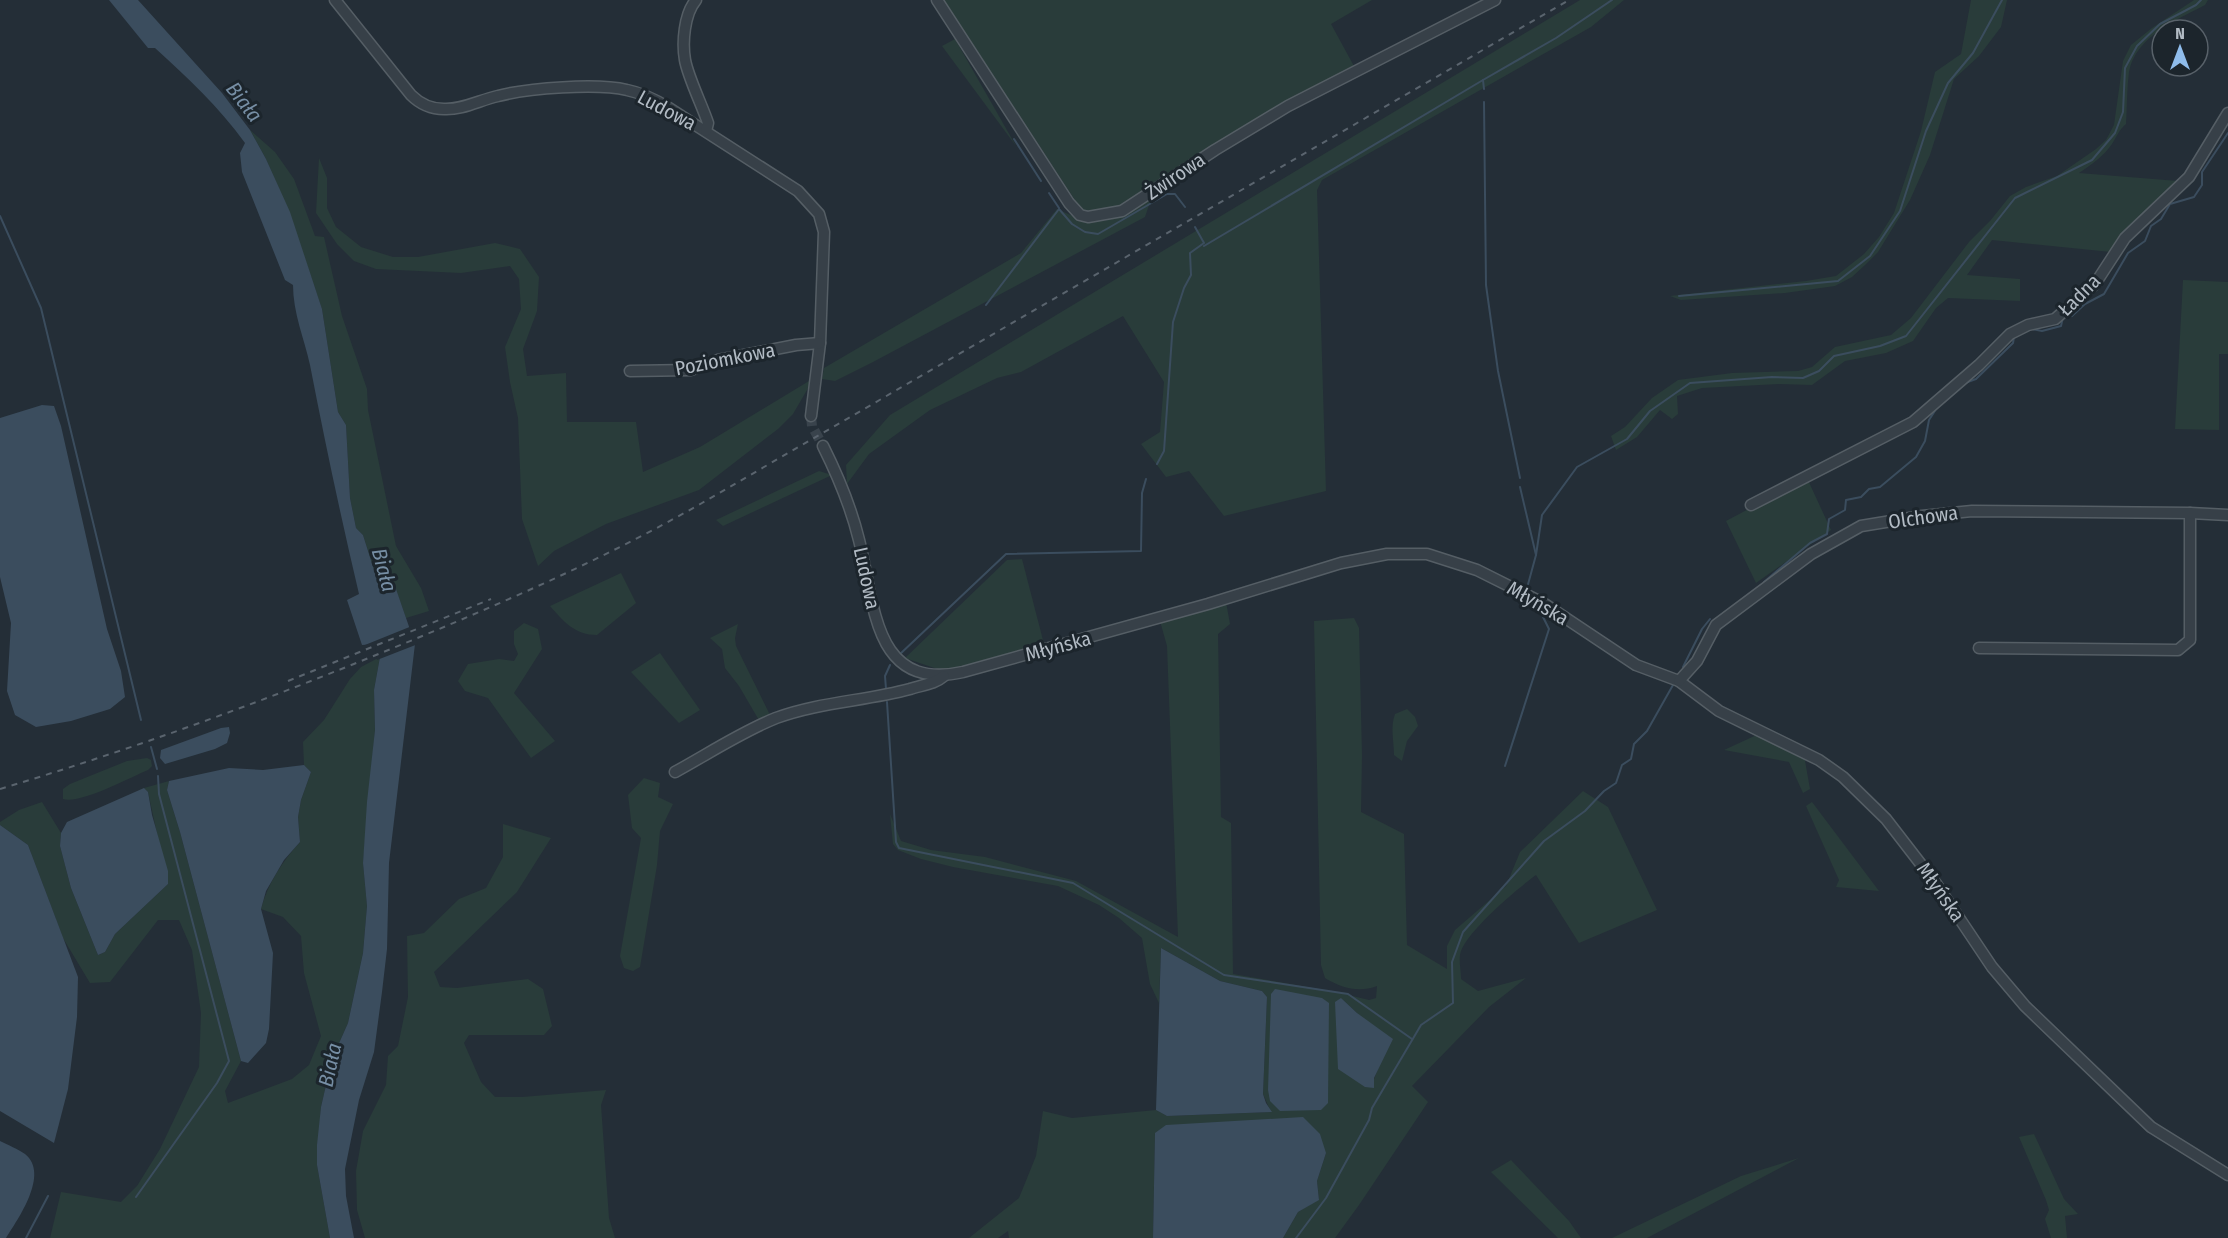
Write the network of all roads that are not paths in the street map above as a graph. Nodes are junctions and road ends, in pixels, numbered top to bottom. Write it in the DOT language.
graph roads {
  1 [pos="335,0"];
  2 [pos="937,0"];
  3 [pos="1495,0"];
  4 [pos="694,2"];
  5 [pos="2228,113"];
  6 [pos="706,131"];
  7 [pos="820,343"];
  8 [pos="630,371"];
  9 [pos="811,416"];
  10 [pos="823,446"];
  11 [pos="1751,505"];
  12 [pos="2190,513"];
  13 [pos="2228,515"];
  14 [pos="1979,648"];
  15 [pos="944,675"];
  16 [pos="1679,681"];
  17 [pos="675,772"];
  18 [pos="2228,1175"];
  1 -- 6 [label="street, Ludowa"];
  2 -- 3 [label="street, Żwirowa"];
  4 -- 6 [label="street"];
  5 -- 11 [label="street, Ładna"];
  6 -- 7 [label="street, Ludowa"];
  7 -- 8 [label="street, Poziomkowa"];
  7 -- 9 [label="street, Ludowa"];
  10 -- 15 [label="street, Ludowa"];
  12 -- 13 [label="street, Olchowa"];
  12 -- 14 [label="street"];
  12 -- 16 [label="street, Olchowa"];
  15 -- 16 [label="street, Młyńska"];
  15 -- 17 [label="street, Młyńska"];
  16 -- 18 [label="street, Młyńska"];
}
